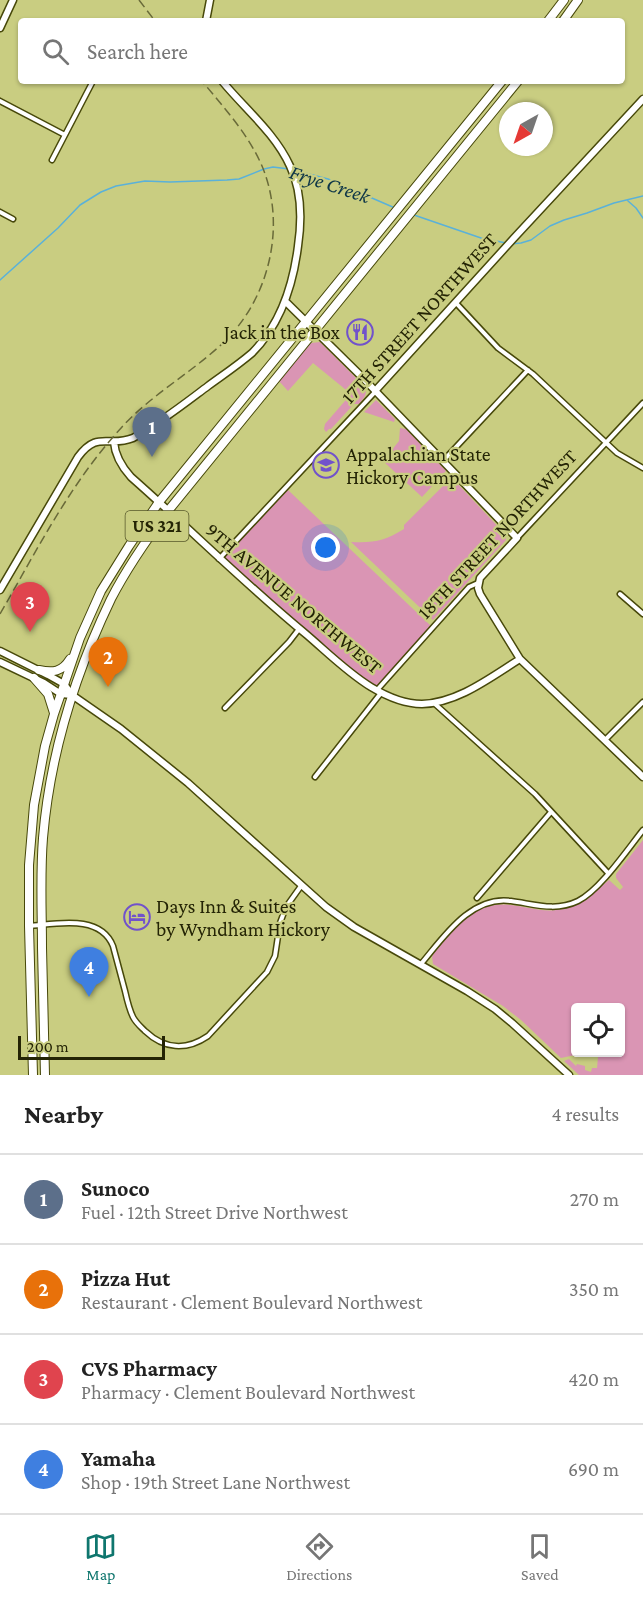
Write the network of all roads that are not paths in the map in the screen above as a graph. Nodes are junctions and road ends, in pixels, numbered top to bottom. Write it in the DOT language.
graph roads {
  1 [pos="13,0"];
  2 [pos="210,0"];
  3 [pos="564,0"];
  4 [pos="578,0"];
  5 [pos="207,18"];
  6 [pos="550,18"];
  7 [pos="565,18"];
  8 [pos="0,28"];
  9 [pos="91,84"];
  10 [pos="225,84"];
  11 [pos="500,84"];
  12 [pos="516,84"];
  13 [pos="643,99"];
  14 [pos="0,101"];
  15 [pos="65,135"];
  16 [pos="52,160"];
  17 [pos="0,212"];
  18 [pos="13,219"];
  19 [pos="286,302"];
  20 [pos="455,302"];
  21 [pos="306,321"];
  22 [pos="315,330"];
  23 [pos="528,370"];
  24 [pos="375,391"];
  25 [pos="643,403"];
  26 [pos="114,442"];
  27 [pos="605,443"];
  28 [pos="443,461"];
  29 [pos="643,468"];
  30 [pos="159,502"];
  31 [pos="168,511"];
  32 [pos="517,538"];
  33 [pos="219,559"];
  34 [pos="478,583"];
  35 [pos="0,590"];
  36 [pos="620,594"];
  37 [pos="643,614"];
  38 [pos="299,629"];
  39 [pos="78,644"];
  40 [pos="0,651"];
  41 [pos="520,659"];
  42 [pos="0,662"];
  43 [pos="23,663"];
  44 [pos="39,670"];
  45 [pos="21,672"];
  46 [pos="34,678"];
  47 [pos="64,684"];
  48 [pos="379,691"];
  49 [pos="61,694"];
  50 [pos="72,695"];
  51 [pos="643,702"];
  52 [pos="434,703"];
  53 [pos="225,708"];
  54 [pos="54,714"];
  55 [pos="605,740"];
  56 [pos="315,777"];
  57 [pos="643,777"];
  58 [pos="551,812"];
  59 [pos="643,830"];
  60 [pos="608,873"];
  61 [pos="301,886"];
  62 [pos="477,898"];
  63 [pos="42,925"];
  64 [pos="29,926"];
  65 [pos="420,965"];
  66 [pos="33,1075"];
  67 [pos="45,1075"];
  68 [pos="569,1075"];
  1 -- 8 [label="street"];
  2 -- 5 [label="street"];
  3 -- 6 [label="highway"];
  4 -- 7 [label="highway"];
  9 -- 15 [label="street"];
  10 -- 19 [label="street"];
  11 -- 21 [label="highway, US 321"];
  12 -- 22 [label="highway, US 321"];
  13 -- 20 [label="street, 17TH STREET NORTHWEST"];
  14 -- 15 [label="street"];
  15 -- 16 [label="street"];
  17 -- 18 [label="street"];
  19 -- 21 [label="street"];
  19 -- 26 [label="street"];
  20 -- 23 [label="street"];
  20 -- 24 [label="street, 17TH STREET NORTHWEST"];
  21 -- 22 [label="street"];
  21 -- 30 [label="highway, US 321"];
  22 -- 24 [label="street"];
  22 -- 31 [label="highway, US 321"];
  23 -- 27 [label="street"];
  23 -- 28 [label="street"];
  24 -- 28 [label="street"];
  24 -- 33 [label="street, 17TH STREET NORTHWEST"];
  25 -- 27 [label="street, 18TH STREET NORTHWEST"];
  26 -- 30 [label="street, 9TH AVENUE NORTHWEST"];
  26 -- 35 [label="street"];
  27 -- 29 [label="street"];
  27 -- 32 [label="street, 18TH STREET NORTHWEST"];
  28 -- 32 [label="street"];
  30 -- 31 [label="street, 9TH AVENUE NORTHWEST"];
  30 -- 39 [label="highway, US 321"];
  31 -- 33 [label="street, 9TH AVENUE NORTHWEST"];
  31 -- 50 [label="highway, US 321"];
  32 -- 34 [label="street, 18TH STREET NORTHWEST"];
  33 -- 38 [label="street, 9TH AVENUE NORTHWEST"];
  34 -- 41 [label="street"];
  34 -- 48 [label="street, 18TH STREET NORTHWEST"];
  36 -- 37 [label="street"];
  38 -- 48 [label="street, 9TH AVENUE NORTHWEST"];
  38 -- 53 [label="street"];
  39 -- 44 [label="highway"];
  39 -- 47 [label="highway, US 321"];
  40 -- 43 [label="street"];
  41 -- 52 [label="street, 9TH AVENUE NORTHWEST"];
  41 -- 55 [label="street"];
  42 -- 45 [label="street"];
  43 -- 44 [label="street"];
  43 -- 45 [label="street"];
  44 -- 47 [label="street"];
  45 -- 46 [label="street"];
  46 -- 49 [label="street"];
  46 -- 54 [label="highway"];
  47 -- 49 [label="highway, US 321"];
  47 -- 50 [label="street"];
  48 -- 52 [label="street, 9TH AVENUE NORTHWEST"];
  48 -- 56 [label="street, 18TH STREET NORTHWEST"];
  49 -- 50 [label="street"];
  49 -- 54 [label="highway, US 321"];
  50 -- 61 [label="street"];
  50 -- 63 [label="highway, US 321"];
  51 -- 55 [label="street"];
  52 -- 58 [label="street"];
  54 -- 64 [label="highway, US 321"];
  55 -- 57 [label="street"];
  58 -- 60 [label="street"];
  58 -- 62 [label="street"];
  59 -- 60 [label="street"];
  60 -- 65 [label="street"];
  61 -- 63 [label="street"];
  61 -- 65 [label="street"];
  63 -- 64 [label="street"];
  63 -- 67 [label="highway, US 321"];
  64 -- 66 [label="highway, US 321"];
  65 -- 68 [label="street"];
}
